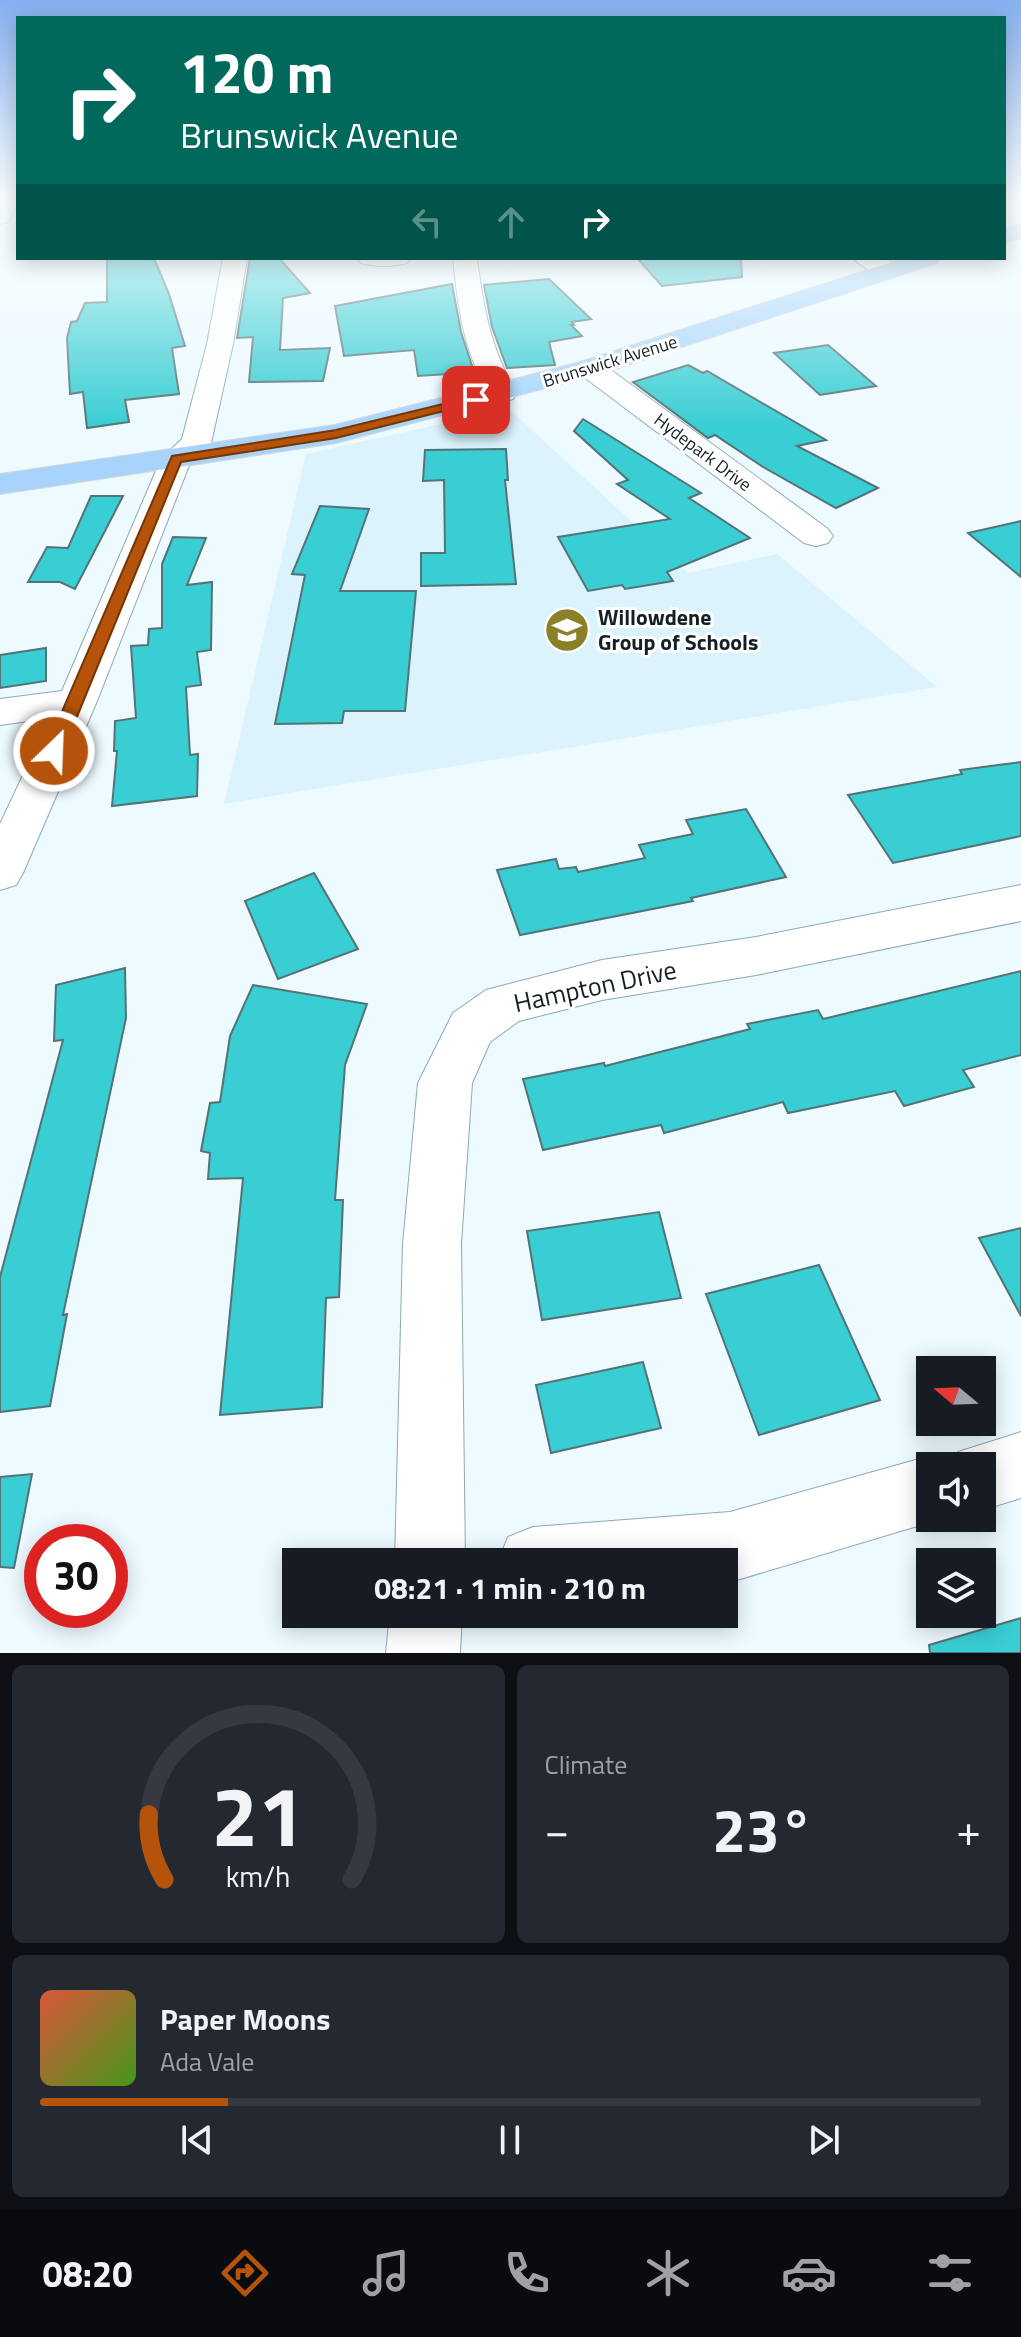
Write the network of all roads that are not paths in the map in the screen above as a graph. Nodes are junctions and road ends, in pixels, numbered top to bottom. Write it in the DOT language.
graph roads {
  1 [pos="233,272"];
  2 [pos="467,272"];
  3 [pos="855,272"];
  4 [pos="590,368"];
  5 [pos="503,393"];
  6 [pos="176,459"];
  7 [pos="0,484"];
  8 [pos="816,536"];
  9 [pos="77,701"];
  10 [pos="0,712"];
  11 [pos="0,873"];
  12 [pos="1021,903"];
  13 [pos="1021,1465"];
  14 [pos="996,1472"];
  15 [pos="916,1494"];
  16 [pos="430,1548"];
  17 [pos="717,1548"];
  18 [pos="425,1628"];
  19 [pos="423,1653"];
  1 -- 6 [label="street"];
  2 -- 5 [label="street"];
  3 -- 4 [label="main road, Brunswick Avenue"];
  4 -- 5 [label="main road, Brunswick Avenue"];
  4 -- 8 [label="street, Hydepark Drive"];
  5 -- 6 [label="main road, Brunswick Avenue"];
  6 -- 7 [label="main road, Brunswick Avenue"];
  6 -- 9 [label="street"];
  9 -- 10 [label="street"];
  9 -- 11 [label="street"];
  12 -- 16 [label="street, Hampton Drive"];
  13 -- 14 [label="street"];
  15 -- 17 [label="street"];
  18 -- 19 [label="street"];
}
